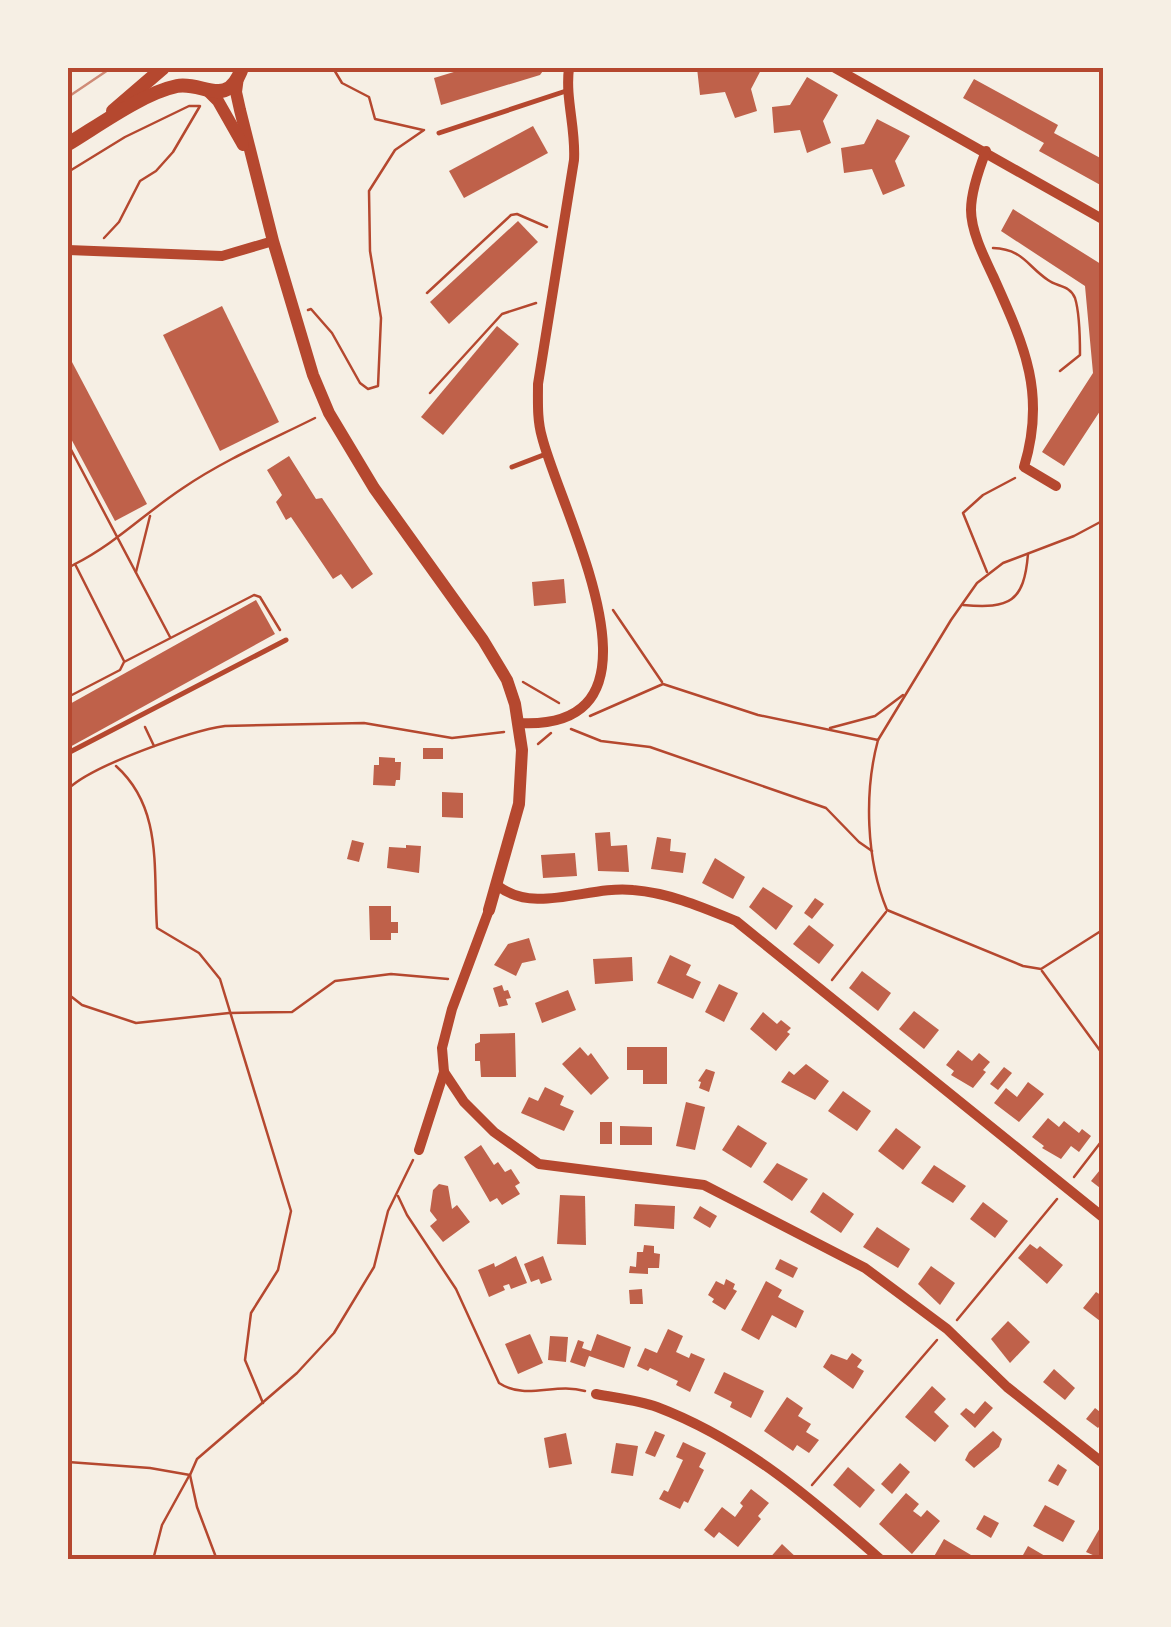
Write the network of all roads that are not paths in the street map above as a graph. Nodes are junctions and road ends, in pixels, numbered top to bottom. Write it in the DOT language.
graph roads {
  1 [pos="163,68"];
  2 [pos="569,68"];
  3 [pos="838,68"];
  4 [pos="180,69"];
  5 [pos="240,72"];
  6 [pos="194,87"];
  7 [pos="566,91"];
  8 [pos="208,99"];
  9 [pos="90,131"];
  10 [pos="439,133"];
  11 [pos="68,144"];
  12 [pos="986,151"];
  13 [pos="252,160"];
  14 [pos="1104,220"];
  15 [pos="273,241"];
  16 [pos="68,250"];
  17 [pos="546,454"];
  18 [pos="512,468"];
  19 [pos="1056,486"];
  20 [pos="286,640"];
  21 [pos="512,721"];
  22 [pos="68,753"];
  23 [pos="498,886"];
  24 [pos="489,910"];
  25 [pos="444,1072"];
  26 [pos="418,1150"];
  27 [pos="1104,1218"];
  28 [pos="596,1394"];
  29 [pos="1104,1464"];
  30 [pos="881,1560"];
  1 -- 9 [label="main road"];
  2 -- 7 [label="street"];
  3 -- 12 [label="street"];
  4 -- 6 [label="main road"];
  5 -- 8 [label="main road"];
  5 -- 13 [label="street"];
  6 -- 8 [label="main road"];
  6 -- 9 [label="main road"];
  7 -- 10 [label="lane"];
  7 -- 17 [label="street"];
  8 -- 13 [label="street"];
  9 -- 11 [label="main road"];
  12 -- 14 [label="street"];
  12 -- 19 [label="street"];
  13 -- 15 [label="street"];
  15 -- 16 [label="street"];
  15 -- 21 [label="street"];
  17 -- 18 [label="lane"];
  17 -- 21 [label="street"];
  20 -- 22 [label="lane"];
  21 -- 23 [label="street"];
  23 -- 24 [label="street"];
  23 -- 27 [label="street"];
  24 -- 25 [label="street"];
  25 -- 26 [label="street"];
  25 -- 29 [label="street"];
  28 -- 30 [label="street"];
}
